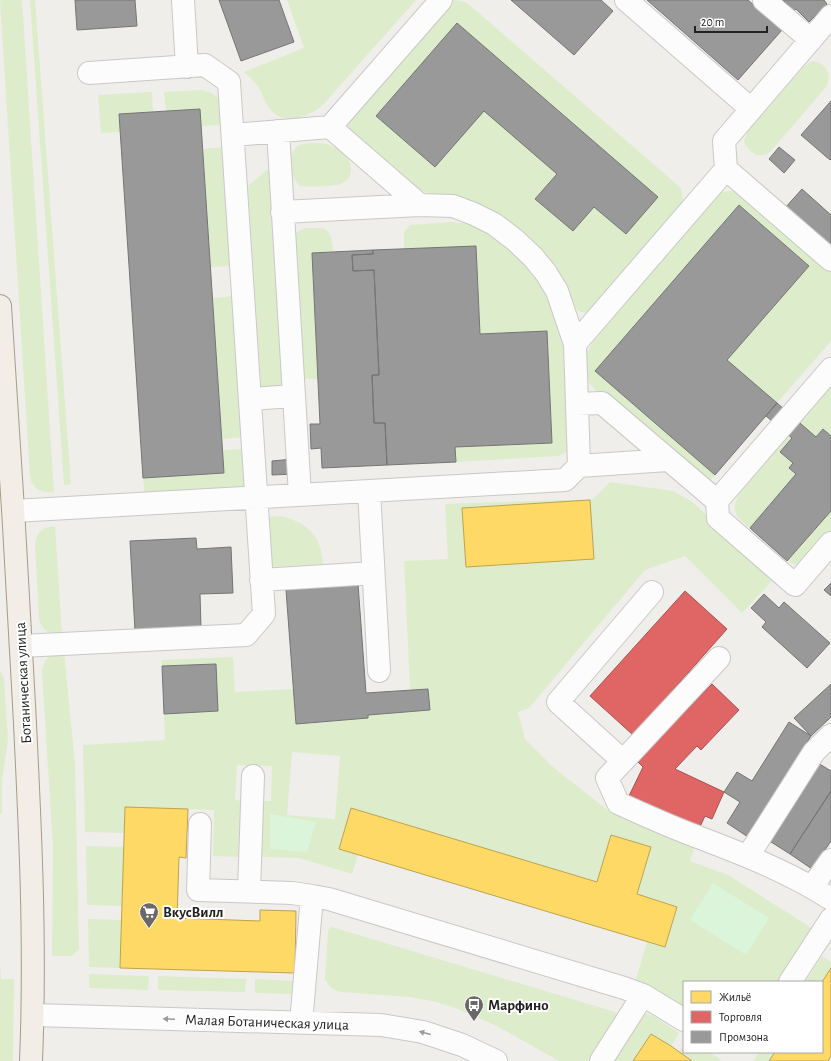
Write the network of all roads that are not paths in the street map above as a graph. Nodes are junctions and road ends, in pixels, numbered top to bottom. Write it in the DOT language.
graph roads {
  1 [pos="183,0"];
  2 [pos="440,0"];
  3 [pos="626,0"];
  4 [pos="764,0"];
  5 [pos="829,23"];
  6 [pos="811,40"];
  7 [pos="187,67"];
  8 [pos="89,73"];
  9 [pos="751,108"];
  10 [pos="330,127"];
  11 [pos="278,131"];
  12 [pos="233,135"];
  13 [pos="726,170"];
  14 [pos="420,205"];
  15 [pos="282,212"];
  16 [pos="831,260"];
  17 [pos="0,306"];
  18 [pos="575,344"];
  19 [pos="831,369"];
  20 [pos="293,396"];
  21 [pos="250,399"];
  22 [pos="577,404"];
  23 [pos="668,460"];
  24 [pos="579,466"];
  25 [pos="369,491"];
  26 [pos="300,495"];
  27 [pos="256,498"];
  28 [pos="717,502"];
  29 [pos="14,511"];
  30 [pos="831,543"];
  31 [pos="374,573"];
  32 [pos="261,580"];
  33 [pos="652,592"];
  34 [pos="21,646"];
  35 [pos="719,658"];
  36 [pos="379,670"];
  37 [pos="831,735"];
  38 [pos="623,761"];
  39 [pos="253,776"];
  40 [pos="200,824"];
  41 [pos="748,856"];
  42 [pos="831,860"];
  43 [pos="812,887"];
  44 [pos="249,892"];
  45 [pos="312,896"];
  46 [pos="831,899"];
  47 [pos="831,919"];
  48 [pos="791,981"];
  49 [pos="643,995"];
  50 [pos="33,1015"];
  51 [pos="683,1019"];
  52 [pos="302,1022"];
  53 [pos="31,1061"];
  54 [pos="496,1061"];
  55 [pos="601,1061"];
  1 -- 7 [label="street"];
  2 -- 10 [label="street"];
  3 -- 9 [label="street"];
  4 -- 6 [label="street"];
  5 -- 6 [label="street"];
  6 -- 9 [label="street"];
  7 -- 8 [label="street"];
  7 -- 12 [label="street"];
  9 -- 13 [label="street"];
  10 -- 11 [label="street"];
  10 -- 14 [label="street"];
  11 -- 12 [label="street"];
  11 -- 15 [label="street"];
  12 -- 21 [label="street"];
  13 -- 16 [label="street"];
  13 -- 18 [label="street"];
  14 -- 15 [label="street"];
  14 -- 18 [label="street"];
  15 -- 20 [label="street"];
  17 -- 29 [label="main road, Ботаническая улица"];
  18 -- 22 [label="street"];
  19 -- 28 [label="street"];
  20 -- 21 [label="street"];
  20 -- 26 [label="street"];
  21 -- 27 [label="street"];
  22 -- 23 [label="street"];
  22 -- 24 [label="street"];
  23 -- 24 [label="street"];
  23 -- 28 [label="street"];
  24 -- 25 [label="street"];
  25 -- 26 [label="street"];
  25 -- 31 [label="street"];
  26 -- 27 [label="street"];
  27 -- 29 [label="street"];
  27 -- 32 [label="street"];
  28 -- 30 [label="street"];
  29 -- 34 [label="main road, Ботаническая улица"];
  31 -- 32 [label="street"];
  31 -- 36 [label="street"];
  32 -- 34 [label="street"];
  33 -- 38 [label="street"];
  34 -- 50 [label="main road, Ботаническая улица"];
  35 -- 38 [label="street"];
  37 -- 41 [label="street"];
  38 -- 41 [label="street"];
  39 -- 44 [label="street"];
  40 -- 44 [label="street"];
  41 -- 43 [label="street"];
  42 -- 43 [label="street"];
  43 -- 46 [label="street"];
  44 -- 45 [label="street"];
  45 -- 49 [label="street"];
  45 -- 52 [label="street"];
  47 -- 48 [label="street"];
  49 -- 51 [label="street"];
  49 -- 55 [label="street"];
  52 -- 50 [label="street, Малая Ботаническая улица, one-way"];
  50 -- 53 [label="main road, Ботаническая улица"];
  54 -- 52 [label="street, Малая Ботаническая улица, one-way"];
}
